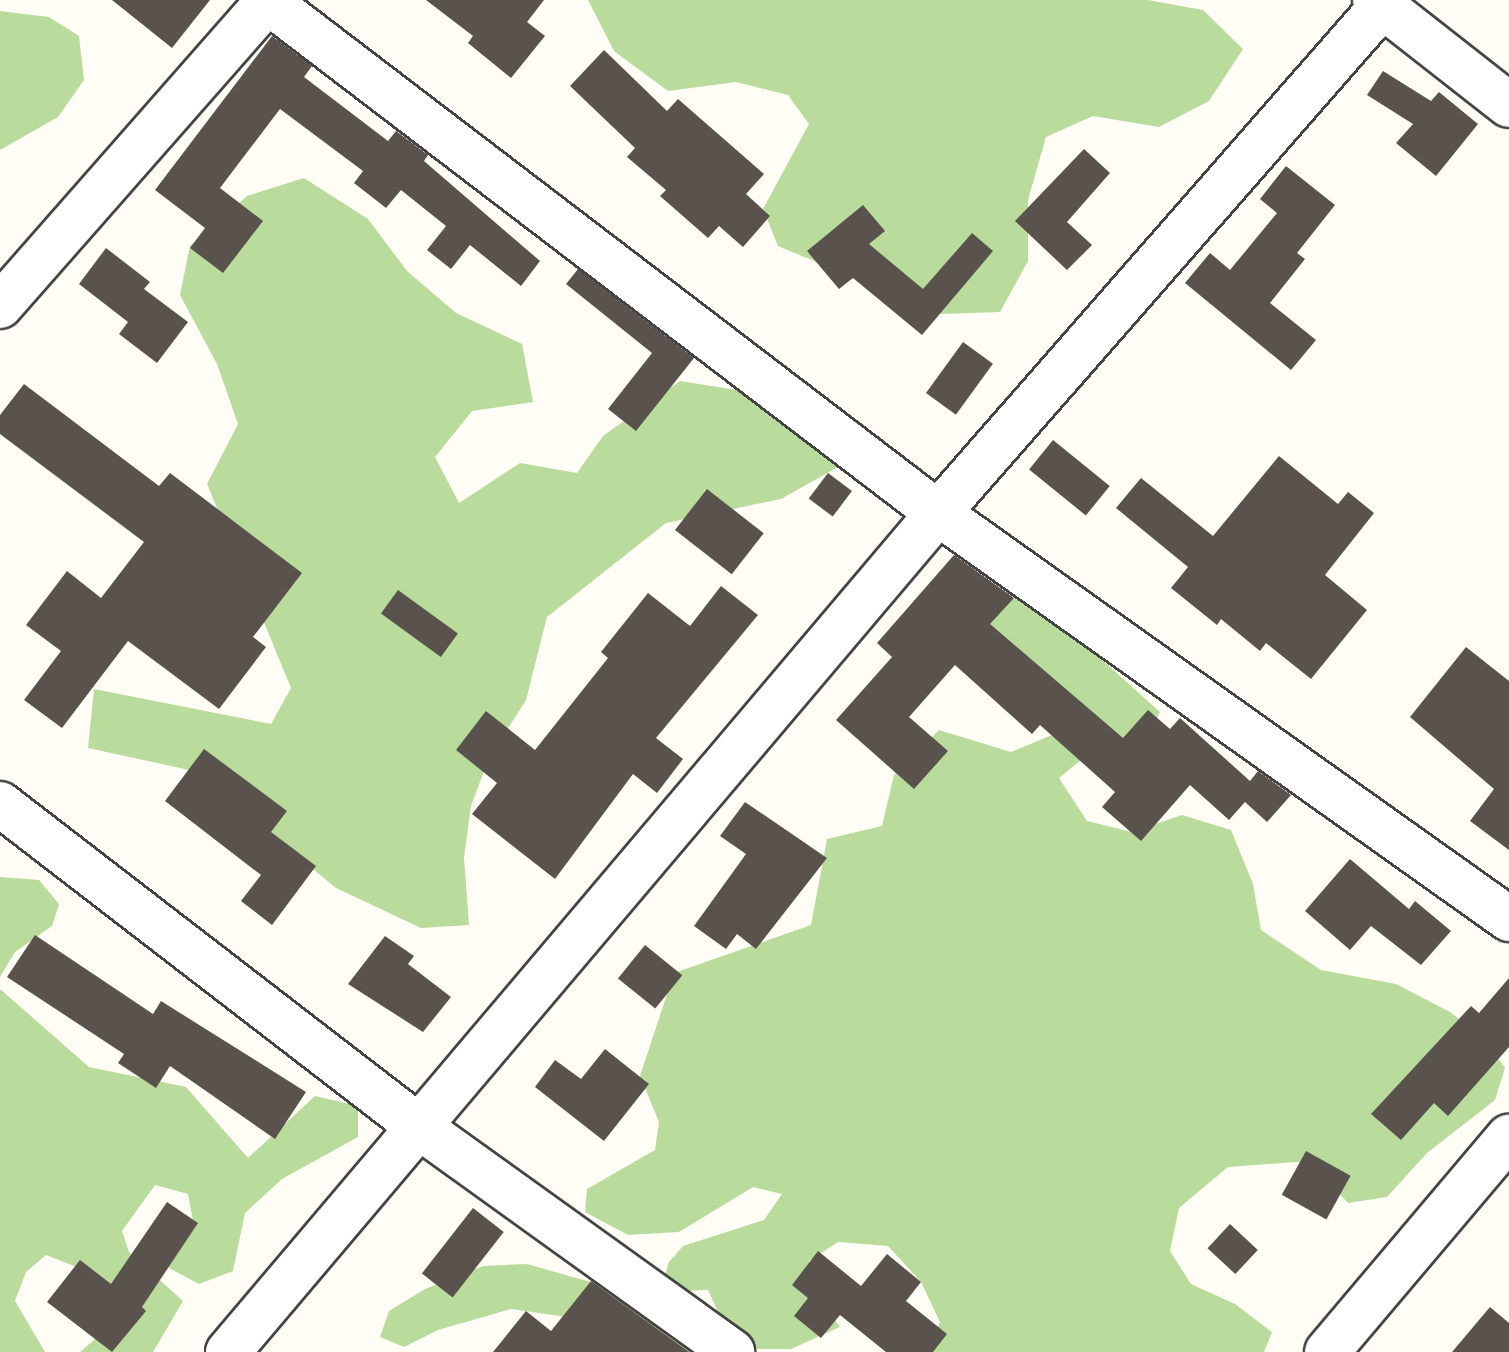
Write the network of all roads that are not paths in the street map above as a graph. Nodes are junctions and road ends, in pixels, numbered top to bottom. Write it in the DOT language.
graph roads {
  1 [pos="268,0"];
  2 [pos="1379,3"];
  3 [pos="1509,105"];
  4 [pos="0,306"];
  5 [pos="938,513"];
  6 [pos="0,804"];
  7 [pos="1509,919"];
  8 [pos="418,1126"];
  9 [pos="1509,1137"];
  10 [pos="228,1352"];
  11 [pos="732,1352"];
  12 [pos="1327,1352"];
  1 -- 4 [label="street"];
  1 -- 5 [label="street"];
  2 -- 3 [label="street"];
  2 -- 5 [label="street"];
  5 -- 7 [label="street"];
  5 -- 8 [label="street"];
  6 -- 8 [label="street"];
  8 -- 10 [label="street"];
  8 -- 11 [label="street"];
  9 -- 12 [label="street"];
}
